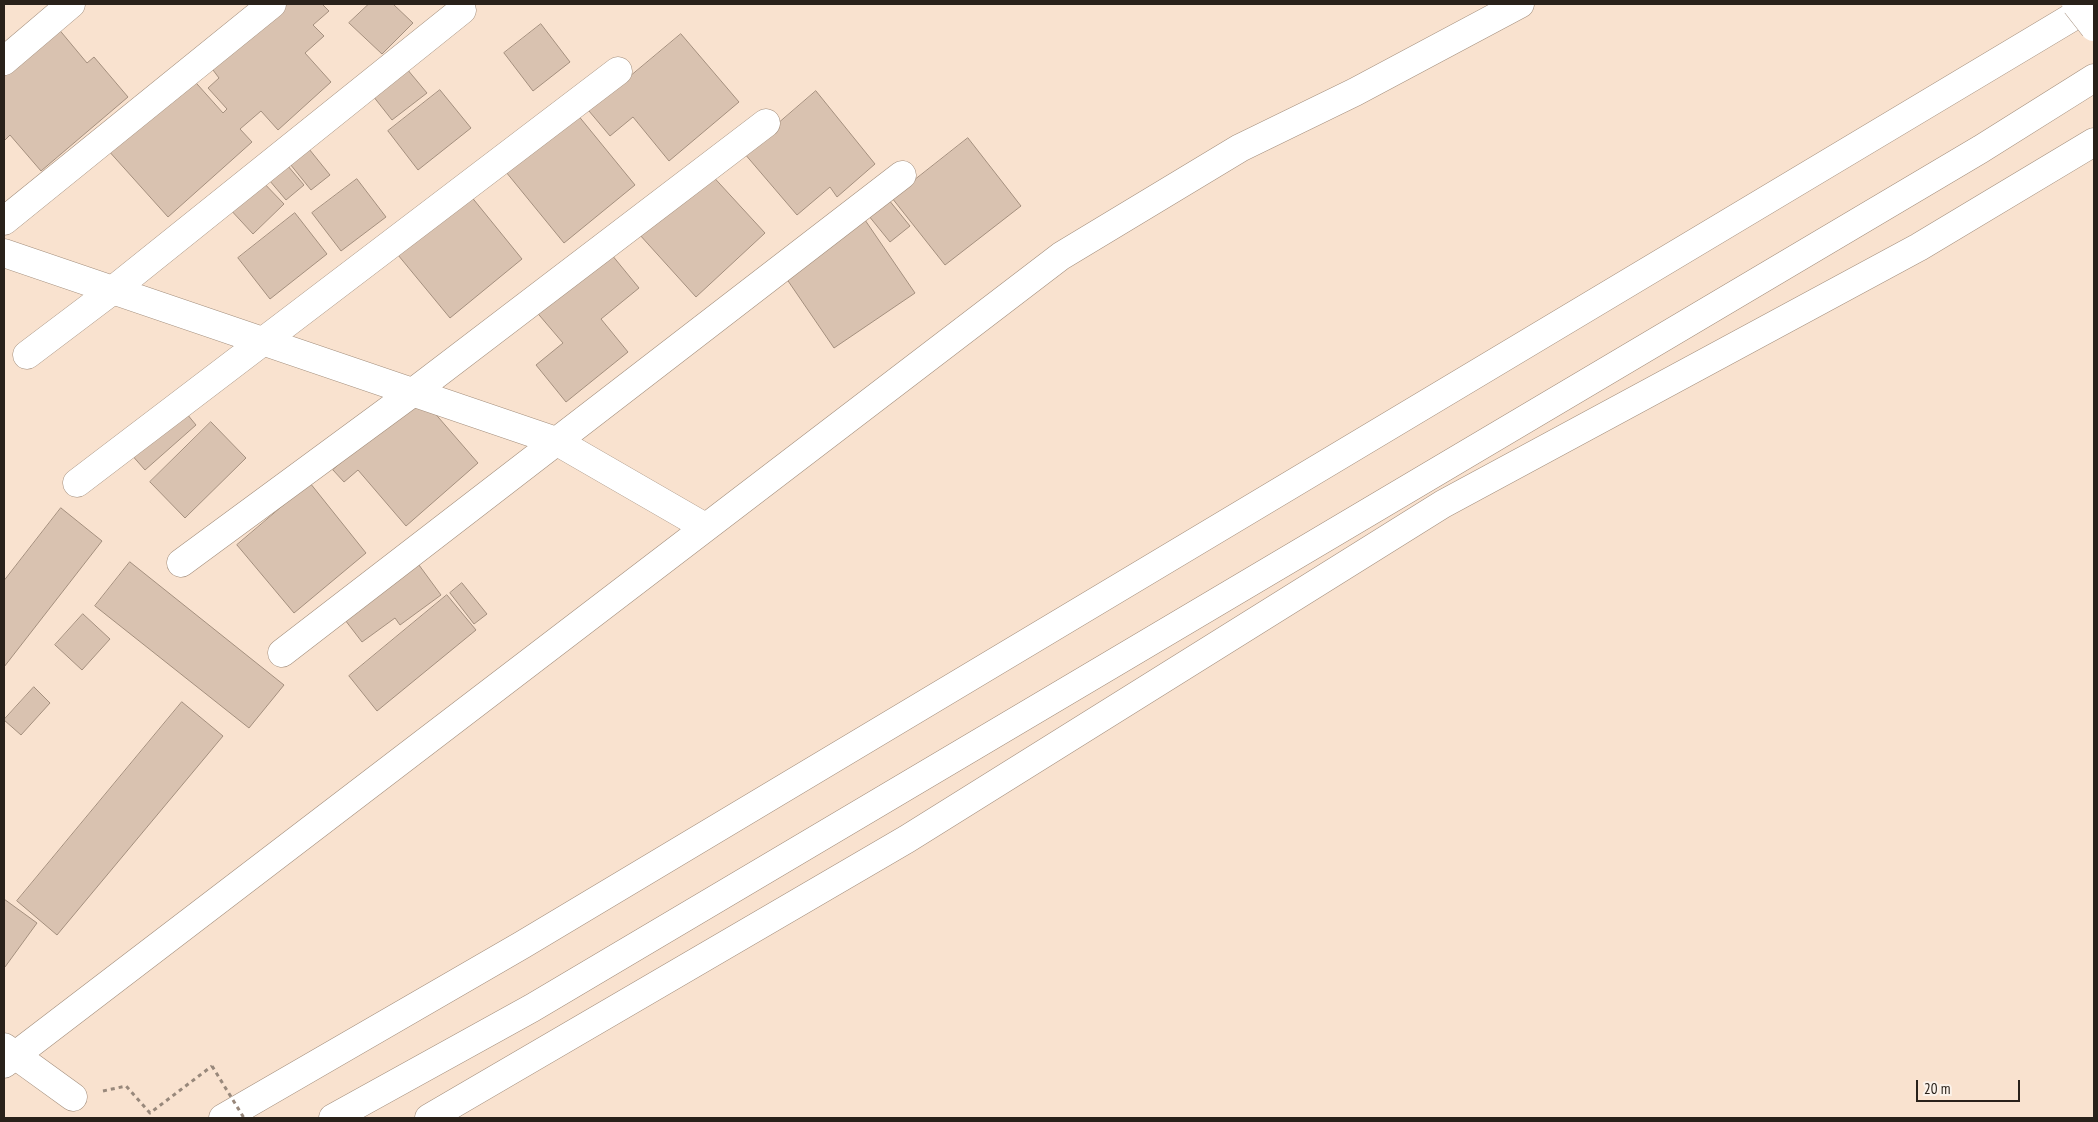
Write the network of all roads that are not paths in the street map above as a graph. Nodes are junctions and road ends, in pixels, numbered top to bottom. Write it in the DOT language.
graph roads {
  1 [pos="71,4"];
  2 [pos="272,4"];
  3 [pos="1520,4"];
  4 [pos="2076,4"];
  5 [pos="2094,4"];
  6 [pos="462,10"];
  7 [pos="2094,27"];
  8 [pos="4,61"];
  9 [pos="618,72"];
  10 [pos="2094,78"];
  11 [pos="766,123"];
  12 [pos="2094,142"];
  13 [pos="902,175"];
  14 [pos="4,221"];
  15 [pos="7,258"];
  16 [pos="113,290"];
  17 [pos="264,342"];
  18 [pos="27,355"];
  19 [pos="412,393"];
  20 [pos="556,441"];
  21 [pos="76,483"];
  22 [pos="705,526"];
  23 [pos="181,563"];
  24 [pos="282,653"];
  25 [pos="8,1056"];
  26 [pos="73,1097"];
  27 [pos="223,1118"];
  28 [pos="334,1118"];
  29 [pos="429,1118"];
  1 -- 8 [label="main road"];
  2 -- 14 [label="main road"];
  3 -- 22 [label="main road"];
  4 -- 7 [label="main road, bridge"];
  5 -- 27 [label="main road"];
  6 -- 16 [label="main road"];
  9 -- 17 [label="main road"];
  10 -- 28 [label="main road"];
  11 -- 19 [label="main road"];
  12 -- 29 [label="main road"];
  13 -- 20 [label="main road"];
  15 -- 16 [label="main road"];
  16 -- 17 [label="main road"];
  16 -- 18 [label="main road"];
  17 -- 19 [label="main road"];
  17 -- 21 [label="main road"];
  19 -- 20 [label="main road"];
  19 -- 23 [label="main road"];
  20 -- 22 [label="main road"];
  20 -- 24 [label="main road"];
  22 -- 25 [label="main road"];
  25 -- 26 [label="main road"];
}
